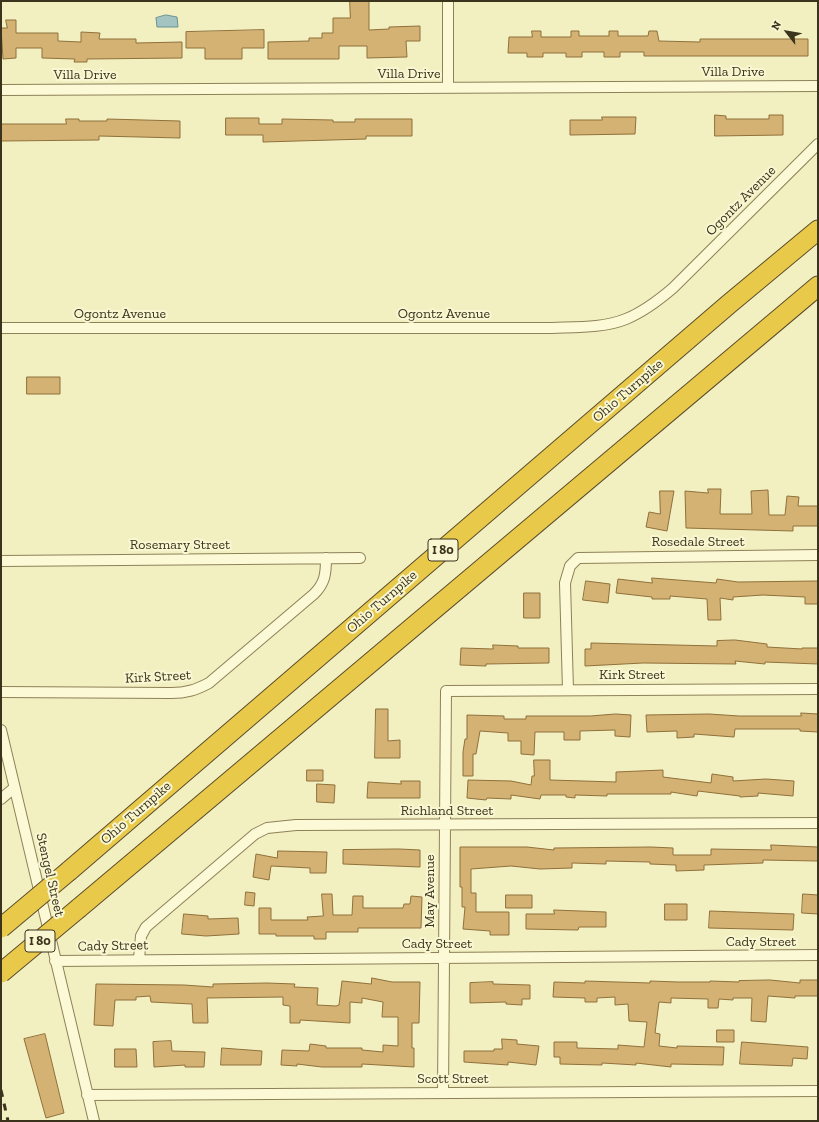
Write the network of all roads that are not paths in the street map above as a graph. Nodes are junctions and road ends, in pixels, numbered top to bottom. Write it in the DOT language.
graph roads {
  1 [pos="448,1"];
  2 [pos="818,86"];
  3 [pos="448,87"];
  4 [pos="1,90"];
  5 [pos="818,144"];
  6 [pos="818,230"];
  7 [pos="818,286"];
  8 [pos="1,328"];
  9 [pos="818,555"];
  10 [pos="326,558"];
  11 [pos="360,558"];
  12 [pos="1,560"];
  13 [pos="818,689"];
  14 [pos="568,690"];
  15 [pos="446,691"];
  16 [pos="1,692"];
  17 [pos="1,730"];
  18 [pos="14,788"];
  19 [pos="1,799"];
  20 [pos="818,823"];
  21 [pos="444,825"];
  22 [pos="1,928"];
  23 [pos="818,955"];
  24 [pos="443,958"];
  25 [pos="139,959"];
  26 [pos="55,961"];
  27 [pos="1,973"];
  28 [pos="818,1091"];
  29 [pos="443,1093"];
  30 [pos="87,1095"];
  31 [pos="94,1121"];
  1 -- 3 [label="street"];
  2 -- 3 [label="street, Villa Drive"];
  3 -- 4 [label="street, Villa Drive"];
  5 -- 8 [label="street, Ogontz Avenue"];
  6 -- 22 [label="highway, Ohio Turnpike / I 80, bridge"];
  7 -- 27 [label="highway, I 80, bridge"];
  9 -- 14 [label="street, Rosedale Street"];
  10 -- 11 [label="street, Rosemary Street"];
  10 -- 12 [label="street, Rosemary Street"];
  10 -- 16 [label="street, Kirk Street"];
  13 -- 14 [label="street, Kirk Street"];
  14 -- 15 [label="street, Kirk Street"];
  15 -- 21 [label="street, May Avenue"];
  17 -- 18 [label="street, Stengel Street"];
  18 -- 19 [label="street"];
  18 -- 26 [label="street, Stengel Street"];
  20 -- 21 [label="street, Richland Street"];
  21 -- 24 [label="street, May Avenue"];
  21 -- 25 [label="street, Richland Street"];
  23 -- 24 [label="street, Cady Street"];
  24 -- 25 [label="street, Cady Street"];
  24 -- 29 [label="street, May Avenue"];
  25 -- 26 [label="street, Cady Street"];
  26 -- 30 [label="street, Stengel Street"];
  28 -- 29 [label="street, Scott Street"];
  29 -- 30 [label="street, Scott Street"];
  30 -- 31 [label="street, Stengel Street"];
}
